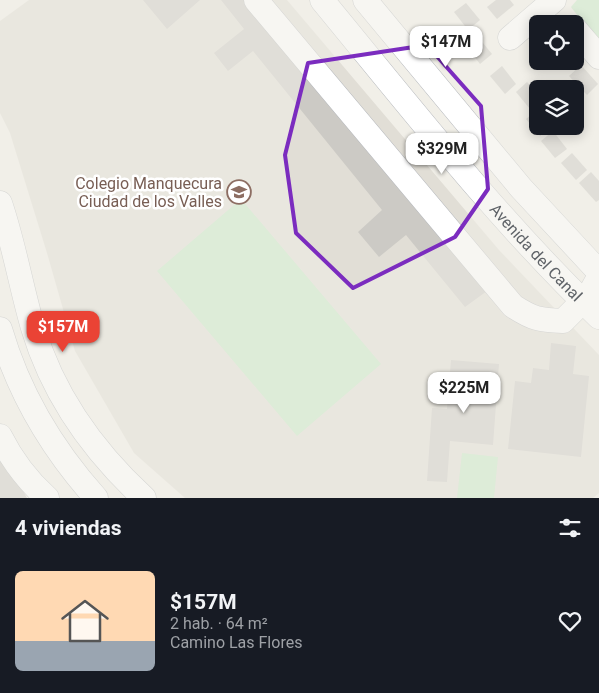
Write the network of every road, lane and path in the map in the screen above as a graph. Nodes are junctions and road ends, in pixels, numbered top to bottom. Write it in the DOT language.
graph roads {
  1 [pos="256,0"];
  2 [pos="322,0"];
  3 [pos="365,0"];
  4 [pos="553,1"];
  5 [pos="563,15"];
  6 [pos="510,38"];
  7 [pos="584,40"];
  8 [pos="599,57"];
  9 [pos="0,203"];
  10 [pos="599,272"];
  11 [pos="599,277"];
  12 [pos="591,310"];
  13 [pos="0,329"];
  14 [pos="0,436"];
  15 [pos="47,498"];
  16 [pos="96,498"];
  17 [pos="144,498"];
  1 -- 12 [label="street"];
  2 -- 12 [label="street, Avenida del Canal"];
  3 -- 10 [label="street, Avenida del Canal"];
  4 -- 5 [label="street"];
  4 -- 6 [label="street"];
  7 -- 8 [label="street"];
  9 -- 17 [label="street"];
  11 -- 12 [label="street"];
  13 -- 16 [label="street"];
  14 -- 15 [label="street"];
}
